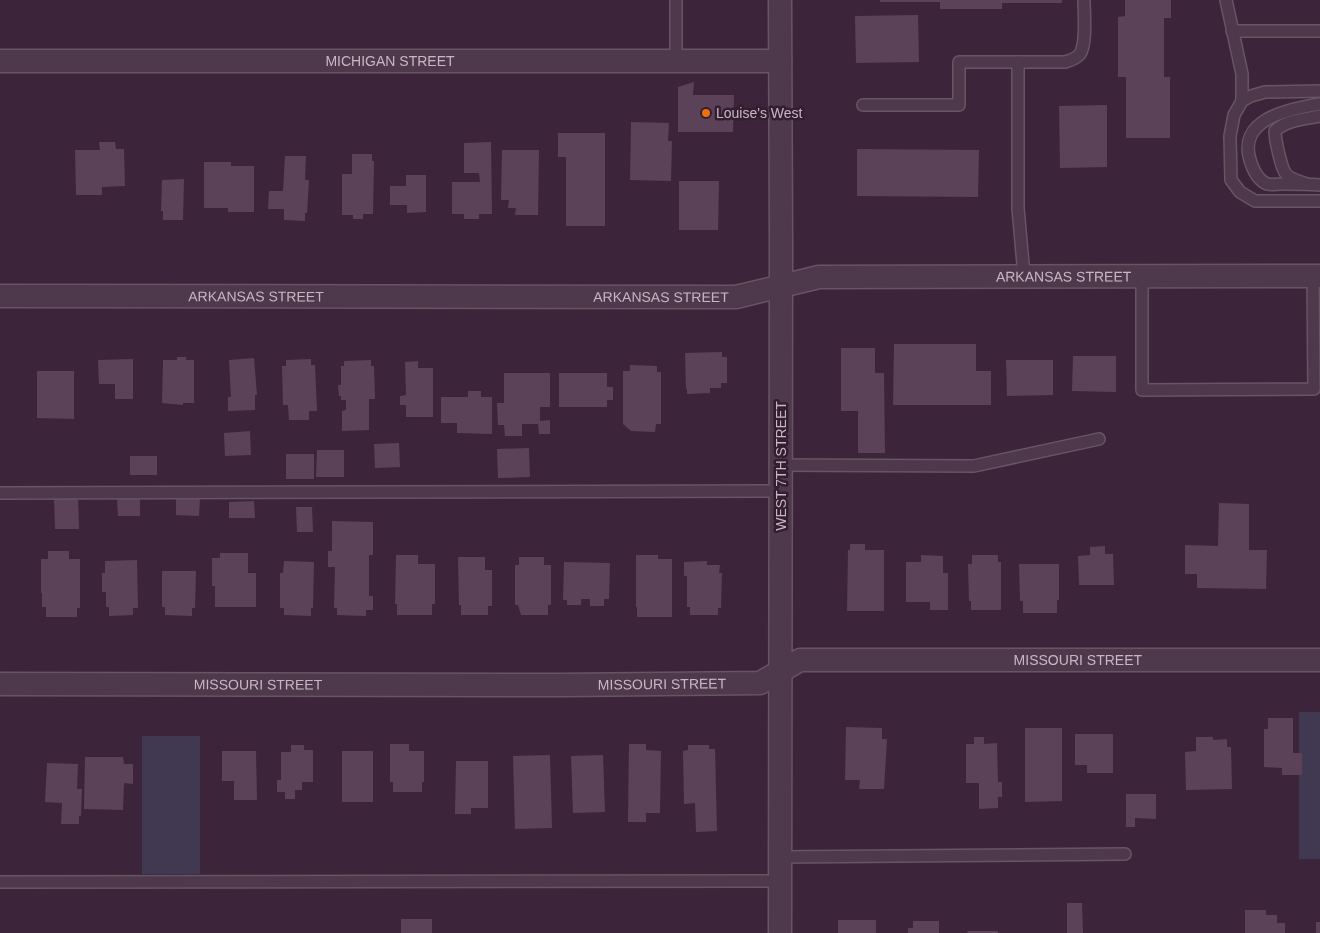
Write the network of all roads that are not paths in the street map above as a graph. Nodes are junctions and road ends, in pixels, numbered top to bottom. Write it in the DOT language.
graph roads {
  1 [pos="676,0"];
  2 [pos="780,0"];
  3 [pos="1084,0"];
  4 [pos="1226,0"];
  5 [pos="1232,31"];
  6 [pos="1320,31"];
  7 [pos="0,61"];
  8 [pos="676,61"];
  9 [pos="780,61"];
  10 [pos="1018,62"];
  11 [pos="1320,91"];
  12 [pos="1242,100"];
  13 [pos="1320,104"];
  14 [pos="863,105"];
  15 [pos="1320,116"];
  16 [pos="1308,184"];
  17 [pos="1320,184"];
  18 [pos="1320,201"];
  19 [pos="1024,276"];
  20 [pos="1142,276"];
  21 [pos="1317,276"];
  22 [pos="781,286"];
  23 [pos="0,296"];
  24 [pos="1099,439"];
  25 [pos="781,465"];
  26 [pos="781,491"];
  27 [pos="0,493"];
  28 [pos="1320,660"];
  29 [pos="781,671"];
  30 [pos="0,684"];
  31 [pos="1125,854"];
  32 [pos="780,857"];
  33 [pos="780,881"];
  34 [pos="0,882"];
  35 [pos="780,933"];
  1 -- 8 [label="lane"];
  2 -- 9 [label="street, WEST 7TH STREET"];
  3 -- 10 [label="lane"];
  4 -- 5 [label="lane"];
  5 -- 6 [label="lane"];
  5 -- 12 [label="lane"];
  7 -- 8 [label="street, MICHIGAN STREET"];
  8 -- 9 [label="street, MICHIGAN STREET"];
  9 -- 22 [label="street, WEST 7TH STREET"];
  10 -- 14 [label="lane"];
  10 -- 19 [label="lane"];
  11 -- 12 [label="lane"];
  12 -- 18 [label="lane"];
  13 -- 16 [label="lane"];
  15 -- 16 [label="lane"];
  16 -- 17 [label="lane"];
  19 -- 20 [label="street, ARKANSAS STREET"];
  19 -- 22 [label="street, ARKANSAS STREET"];
  20 -- 21 [label="street, ARKANSAS STREET"];
  20 -- 21 [label="lane"];
  22 -- 23 [label="street, ARKANSAS STREET"];
  22 -- 25 [label="street, WEST 7TH STREET"];
  24 -- 25 [label="lane"];
  25 -- 26 [label="street, WEST 7TH STREET"];
  26 -- 27 [label="lane"];
  26 -- 29 [label="street, WEST 7TH STREET"];
  28 -- 29 [label="street, MISSOURI STREET"];
  29 -- 30 [label="street, MISSOURI STREET"];
  29 -- 32 [label="street, WEST 7TH STREET"];
  31 -- 32 [label="lane"];
  32 -- 33 [label="street, WEST 7TH STREET"];
  33 -- 34 [label="lane"];
  33 -- 35 [label="street, WEST 7TH STREET"];
}
